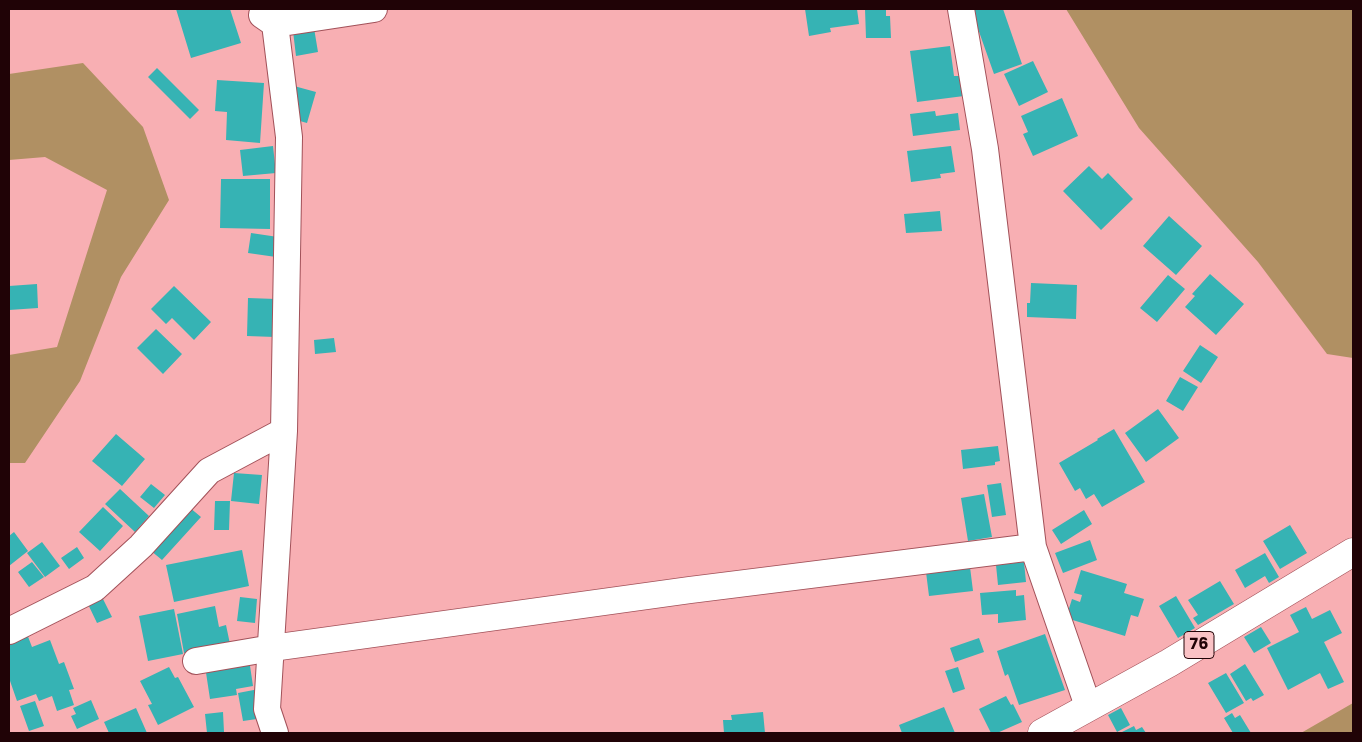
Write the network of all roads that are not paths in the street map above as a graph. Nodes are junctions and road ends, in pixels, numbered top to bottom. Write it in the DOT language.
graph roads {
  1 [pos="374,9"];
  2 [pos="961,9"];
  3 [pos="269,14"];
  4 [pos="284,431"];
  5 [pos="1033,548"];
  6 [pos="1353,552"];
  7 [pos="9,631"];
  8 [pos="272,648"];
  9 [pos="196,661"];
  10 [pos="1088,706"];
  11 [pos="275,733"];
  12 [pos="1042,733"];
  1 -- 3 [label="street"];
  2 -- 5 [label="street"];
  3 -- 4 [label="street"];
  4 -- 7 [label="street"];
  4 -- 8 [label="street"];
  5 -- 8 [label="street"];
  5 -- 10 [label="street"];
  6 -- 10 [label="main road, 76"];
  8 -- 9 [label="street"];
  8 -- 11 [label="street"];
  10 -- 12 [label="main road, 76"];
}
